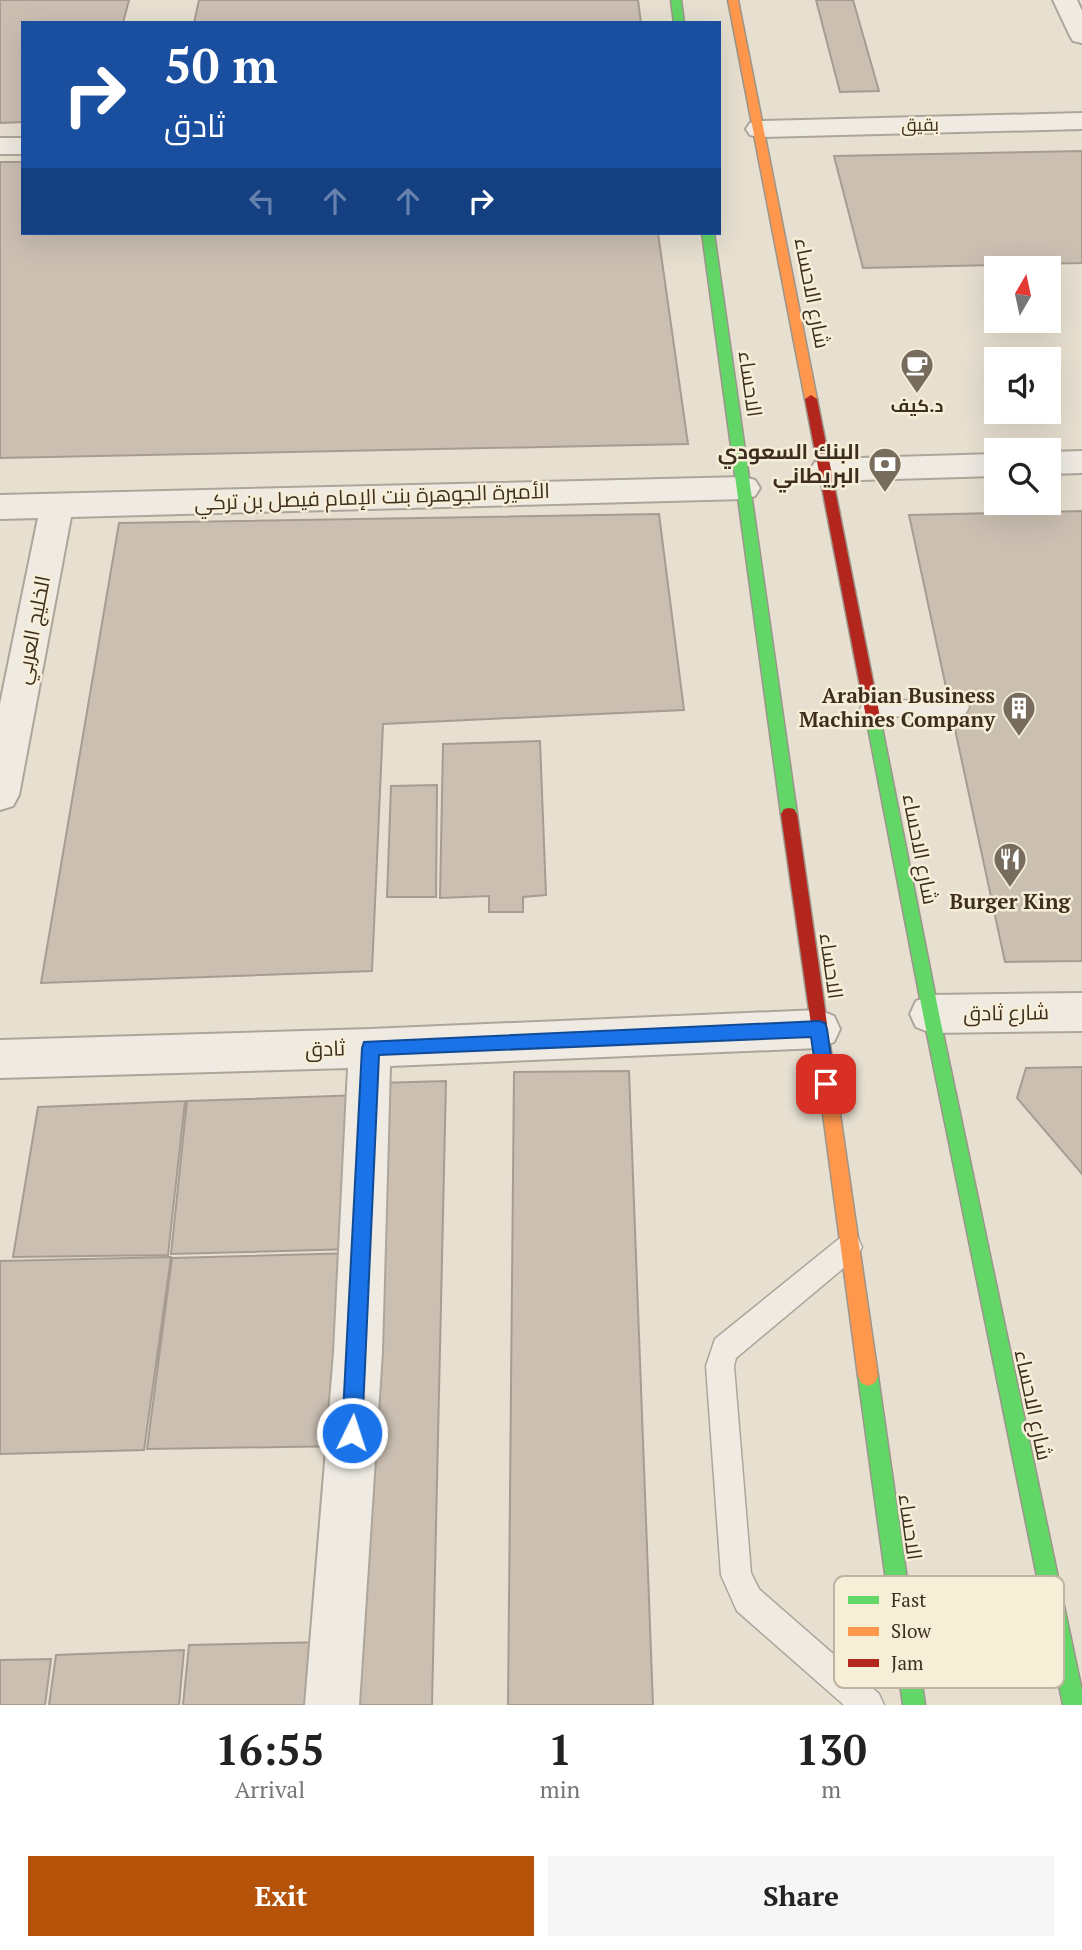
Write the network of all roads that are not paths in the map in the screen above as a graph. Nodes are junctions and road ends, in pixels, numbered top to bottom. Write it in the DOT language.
graph roads {
  1 [pos="676,0"];
  2 [pos="733,0"];
  3 [pos="1065,0"];
  4 [pos="679,21"];
  5 [pos="1082,36"];
  6 [pos="1082,121"];
  7 [pos="759,129"];
  8 [pos="0,146"];
  9 [pos="21,146"];
  10 [pos="708,235"];
  11 [pos="1082,462"];
  12 [pos="1061,463"];
  13 [pos="984,465"];
  14 [pos="825,470"];
  15 [pos="744,488"];
  16 [pos="57,506"];
  17 [pos="0,507"];
  18 [pos="958,707"];
  19 [pos="871,709"];
  20 [pos="5,744"];
  21 [pos="0,795"];
  22 [pos="1082,1012"];
  23 [pos="931,1014"];
  24 [pos="819,1029"];
  25 [pos="370,1048"];
  26 [pos="0,1059"];
  27 [pos="849,1247"];
  28 [pos="896,1576"];
  29 [pos="1047,1576"];
  30 [pos="1064,1657"];
  31 [pos="834,1675"];
  32 [pos="849,1688"];
  33 [pos="332,1705"];
  34 [pos="868,1705"];
  35 [pos="1074,1705"];
  1 -- 4 [label="main road"];
  2 -- 7 [label="main road, شارع الاحساء"];
  3 -- 5 [label="street"];
  6 -- 7 [label="street, بقيق"];
  7 -- 14 [label="main road, شارع الاحساء"];
  8 -- 9 [label="street"];
  10 -- 15 [label="main road, الاحساء"];
  11 -- 12 [label="street"];
  13 -- 14 [label="street"];
  14 -- 19 [label="main road, شارع الاحساء"];
  15 -- 16 [label="street, الأميرة الجوهرة بنت الإمام فيصل بن تركي"];
  15 -- 24 [label="main road, الاحساء"];
  16 -- 17 [label="street, الأميرة الجوهرة بنت الإمام فيصل بن تركي"];
  16 -- 20 [label="street, الخليج العربي"];
  18 -- 19 [label="lane"];
  19 -- 23 [label="main road, شارع الاحساء"];
  20 -- 21 [label="street, الخليج العربي"];
  22 -- 23 [label="street, شارع ثادق"];
  23 -- 29 [label="main road, شارع الاحساء"];
  24 -- 25 [label="street, ثادق"];
  24 -- 27 [label="main road, الاحساء"];
  25 -- 26 [label="street, ثادق"];
  25 -- 33 [label="street"];
  27 -- 28 [label="main road, الاحساء"];
  27 -- 31 [label="lane"];
  30 -- 35 [label="main road, شارع الاحساء"];
  32 -- 34 [label="lane"];
}
